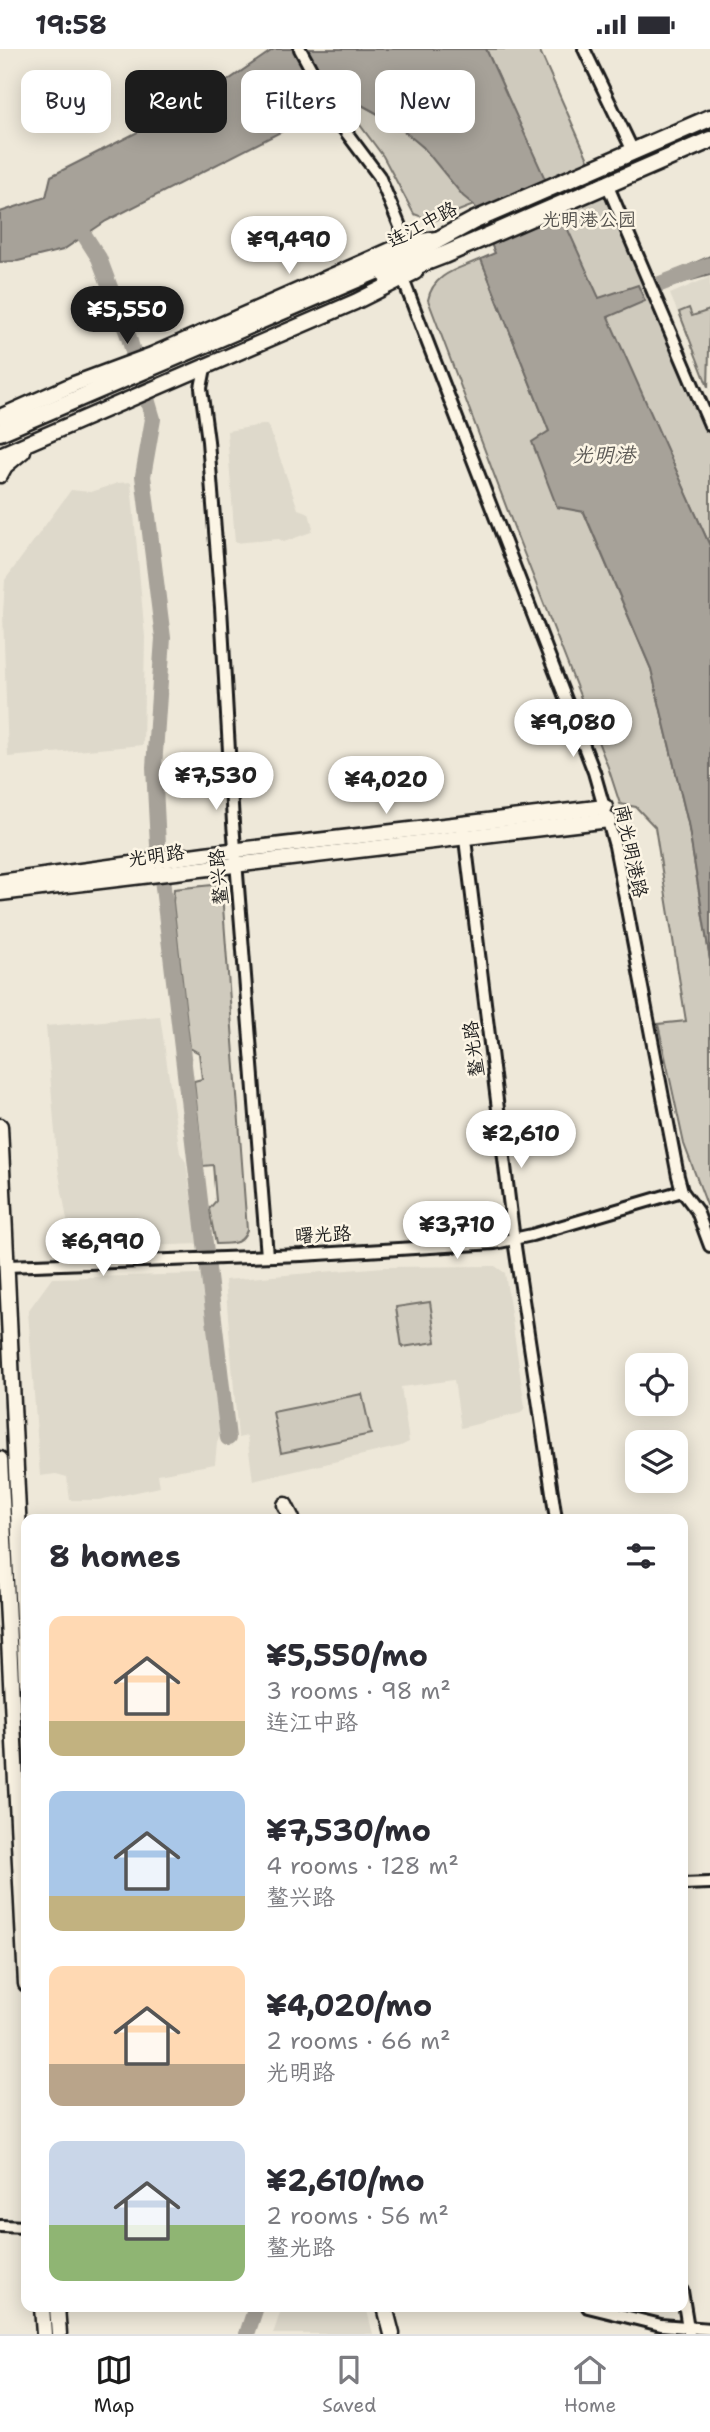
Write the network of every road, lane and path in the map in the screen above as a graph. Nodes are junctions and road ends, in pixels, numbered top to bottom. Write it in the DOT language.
graph roads {
  1 [pos="300,49"];
  2 [pos="584,49"];
  3 [pos="710,118"];
  4 [pos="710,140"];
  5 [pos="634,151"];
  6 [pos="607,184"];
  7 [pos="438,239"];
  8 [pos="407,243"];
  9 [pos="401,270"];
  10 [pos="205,368"];
  11 [pos="74,384"];
  12 [pos="0,409"];
  13 [pos="0,417"];
  14 [pos="710,425"];
  15 [pos="0,432"];
  16 [pos="45,435"];
  17 [pos="0,444"];
  18 [pos="0,455"];
  19 [pos="0,475"];
  20 [pos="607,813"];
  21 [pos="464,831"];
  22 [pos="236,858"];
  23 [pos="147,869"];
  24 [pos="0,882"];
  25 [pos="0,893"];
  26 [pos="0,1126"];
  27 [pos="682,1191"];
  28 [pos="514,1240"];
  29 [pos="710,1245"];
  30 [pos="267,1257"];
  31 [pos="3,1266"];
  32 [pos="0,1459"];
  33 [pos="1,1503"];
  34 [pos="283,1514"];
  35 [pos="290,1514"];
  36 [pos="555,1514"];
  37 [pos="20,1556"];
  38 [pos="2,1558"];
  39 [pos="21,1577"];
  40 [pos="0,1626"];
  41 [pos="9,1646"];
  42 [pos="710,1883"];
  43 [pos="688,1884"];
  44 [pos="21,1885"];
  45 [pos="0,2226"];
  46 [pos="21,2227"];
  47 [pos="43,2312"];
  48 [pos="58,2312"];
  49 [pos="376,2312"];
  50 [pos="386,2312"];
  51 [pos="606,2312"];
  52 [pos="685,2312"];
  53 [pos="710,2329"];
  54 [pos="688,2331"];
  55 [pos="44,2334"];
  56 [pos="59,2334"];
  57 [pos="382,2334"];
  58 [pos="392,2334"];
  1 -- 8 [label="street"];
  2 -- 5 [label="street"];
  3 -- 5 [label="highway, 连江中路"];
  4 -- 6 [label="highway, 连江中路"];
  5 -- 7 [label="highway, 连江中路"];
  6 -- 9 [label="highway, 连江中路"];
  6 -- 14 [label="street"];
  7 -- 8 [label="main road"];
  7 -- 9 [label="highway, 连江中路"];
  8 -- 11 [label="main road"];
  9 -- 10 [label="main road"];
  9 -- 15 [label="highway, 连江中路"];
  9 -- 17 [label="highway, 连江中路"];
  9 -- 20 [label="street, 南光明港路"];
  10 -- 16 [label="main road"];
  10 -- 22 [label="street, 鳌兴路"];
  11 -- 12 [label="main road"];
  11 -- 13 [label="main road"];
  16 -- 18 [label="main road"];
  16 -- 19 [label="main road"];
  20 -- 21 [label="main road, 光明路"];
  20 -- 27 [label="street, 南光明港路"];
  21 -- 22 [label="main road, 光明路"];
  21 -- 28 [label="street, 鳌光路"];
  22 -- 23 [label="main road, 光明路"];
  22 -- 30 [label="street, 鳌兴路"];
  23 -- 24 [label="main road, 光明路"];
  23 -- 25 [label="main road, 光明路"];
  26 -- 31 [label="main road"];
  27 -- 28 [label="street, 曙光路"];
  27 -- 29 [label="street, 南光明港路"];
  28 -- 30 [label="street, 曙光路"];
  28 -- 36 [label="street, 鳌光路"];
  30 -- 31 [label="street, 曙光路"];
  31 -- 37 [label="main road"];
  32 -- 33 [label="main road"];
  33 -- 38 [label="main road"];
  34 -- 35 [label="main road"];
  37 -- 38 [label="main road"];
  37 -- 39 [label="main road"];
  38 -- 41 [label="main road"];
  40 -- 41 [label="main road"];
  41 -- 44 [label="main road"];
  42 -- 43 [label="street"];
  45 -- 46 [label="street"];
  47 -- 55 [label="main road"];
  48 -- 56 [label="main road"];
  49 -- 57 [label="main road"];
  50 -- 58 [label="main road"];
  51 -- 54 [label="street"];
  52 -- 54 [label="street"];
  53 -- 54 [label="street"];
}
